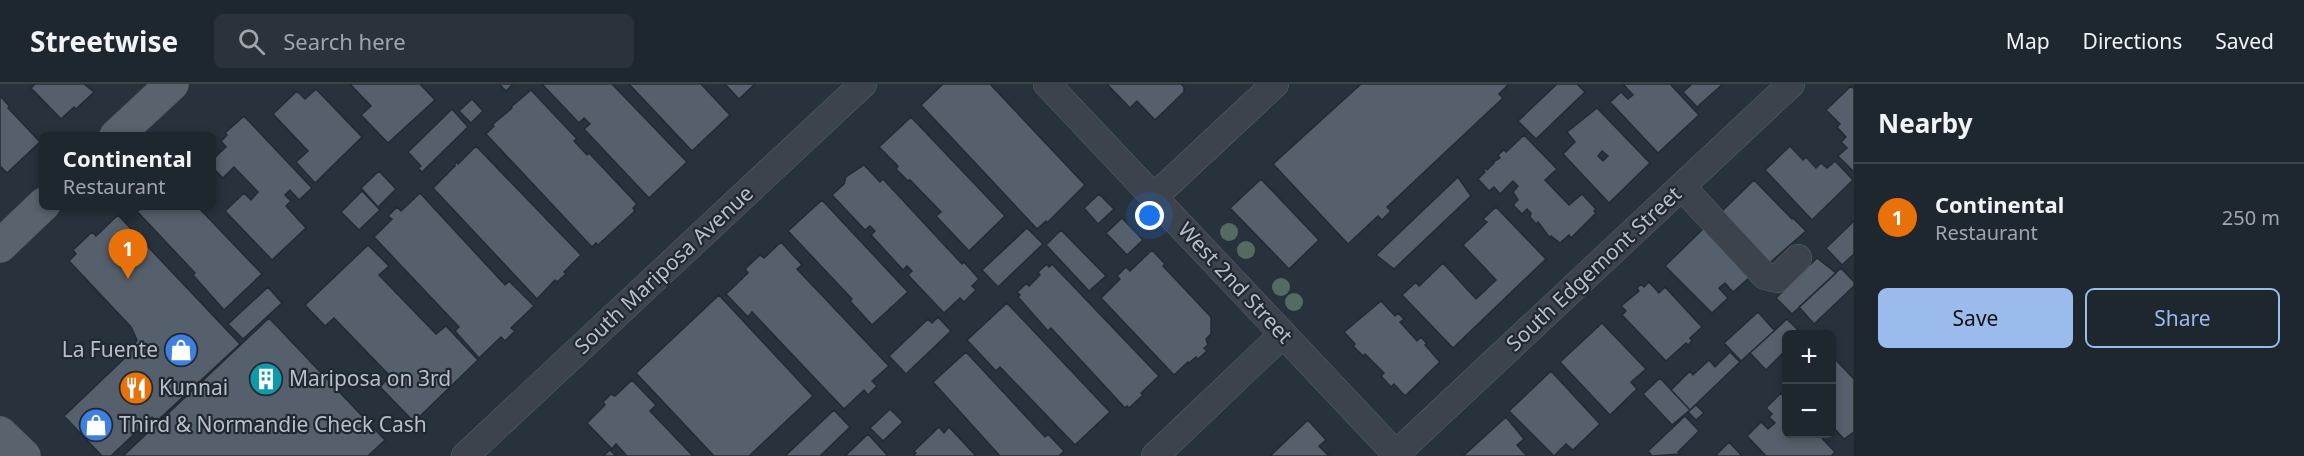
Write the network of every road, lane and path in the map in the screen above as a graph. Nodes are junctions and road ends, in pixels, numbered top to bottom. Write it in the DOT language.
graph roads {
  1 [pos="172,84"];
  2 [pos="863,84"];
  3 [pos="1047,84"];
  4 [pos="1275,84"];
  5 [pos="1791,84"];
  6 [pos="120,132"];
  7 [pos="1682,187"];
  8 [pos="1154,197"];
  9 [pos="39,209"];
  10 [pos="0,246"];
  11 [pos="1798,258"];
  12 [pos="1283,334"];
  13 [pos="0,433"];
  14 [pos="1397,455"];
  15 [pos="24,456"];
  16 [pos="465,456"];
  17 [pos="1155,456"];
  1 -- 6 [label="main road"];
  2 -- 16 [label="street, South Mariposa Avenue"];
  3 -- 8 [label="street, West 2nd Street"];
  4 -- 8 [label="street"];
  5 -- 7 [label="street, South Edgemont Street"];
  7 -- 11 [label="street"];
  7 -- 14 [label="street, South Edgemont Street"];
  8 -- 12 [label="street, West 2nd Street"];
  9 -- 10 [label="main road"];
  12 -- 14 [label="street, West 2nd Street"];
  12 -- 17 [label="street"];
  13 -- 15 [label="main road"];
}
